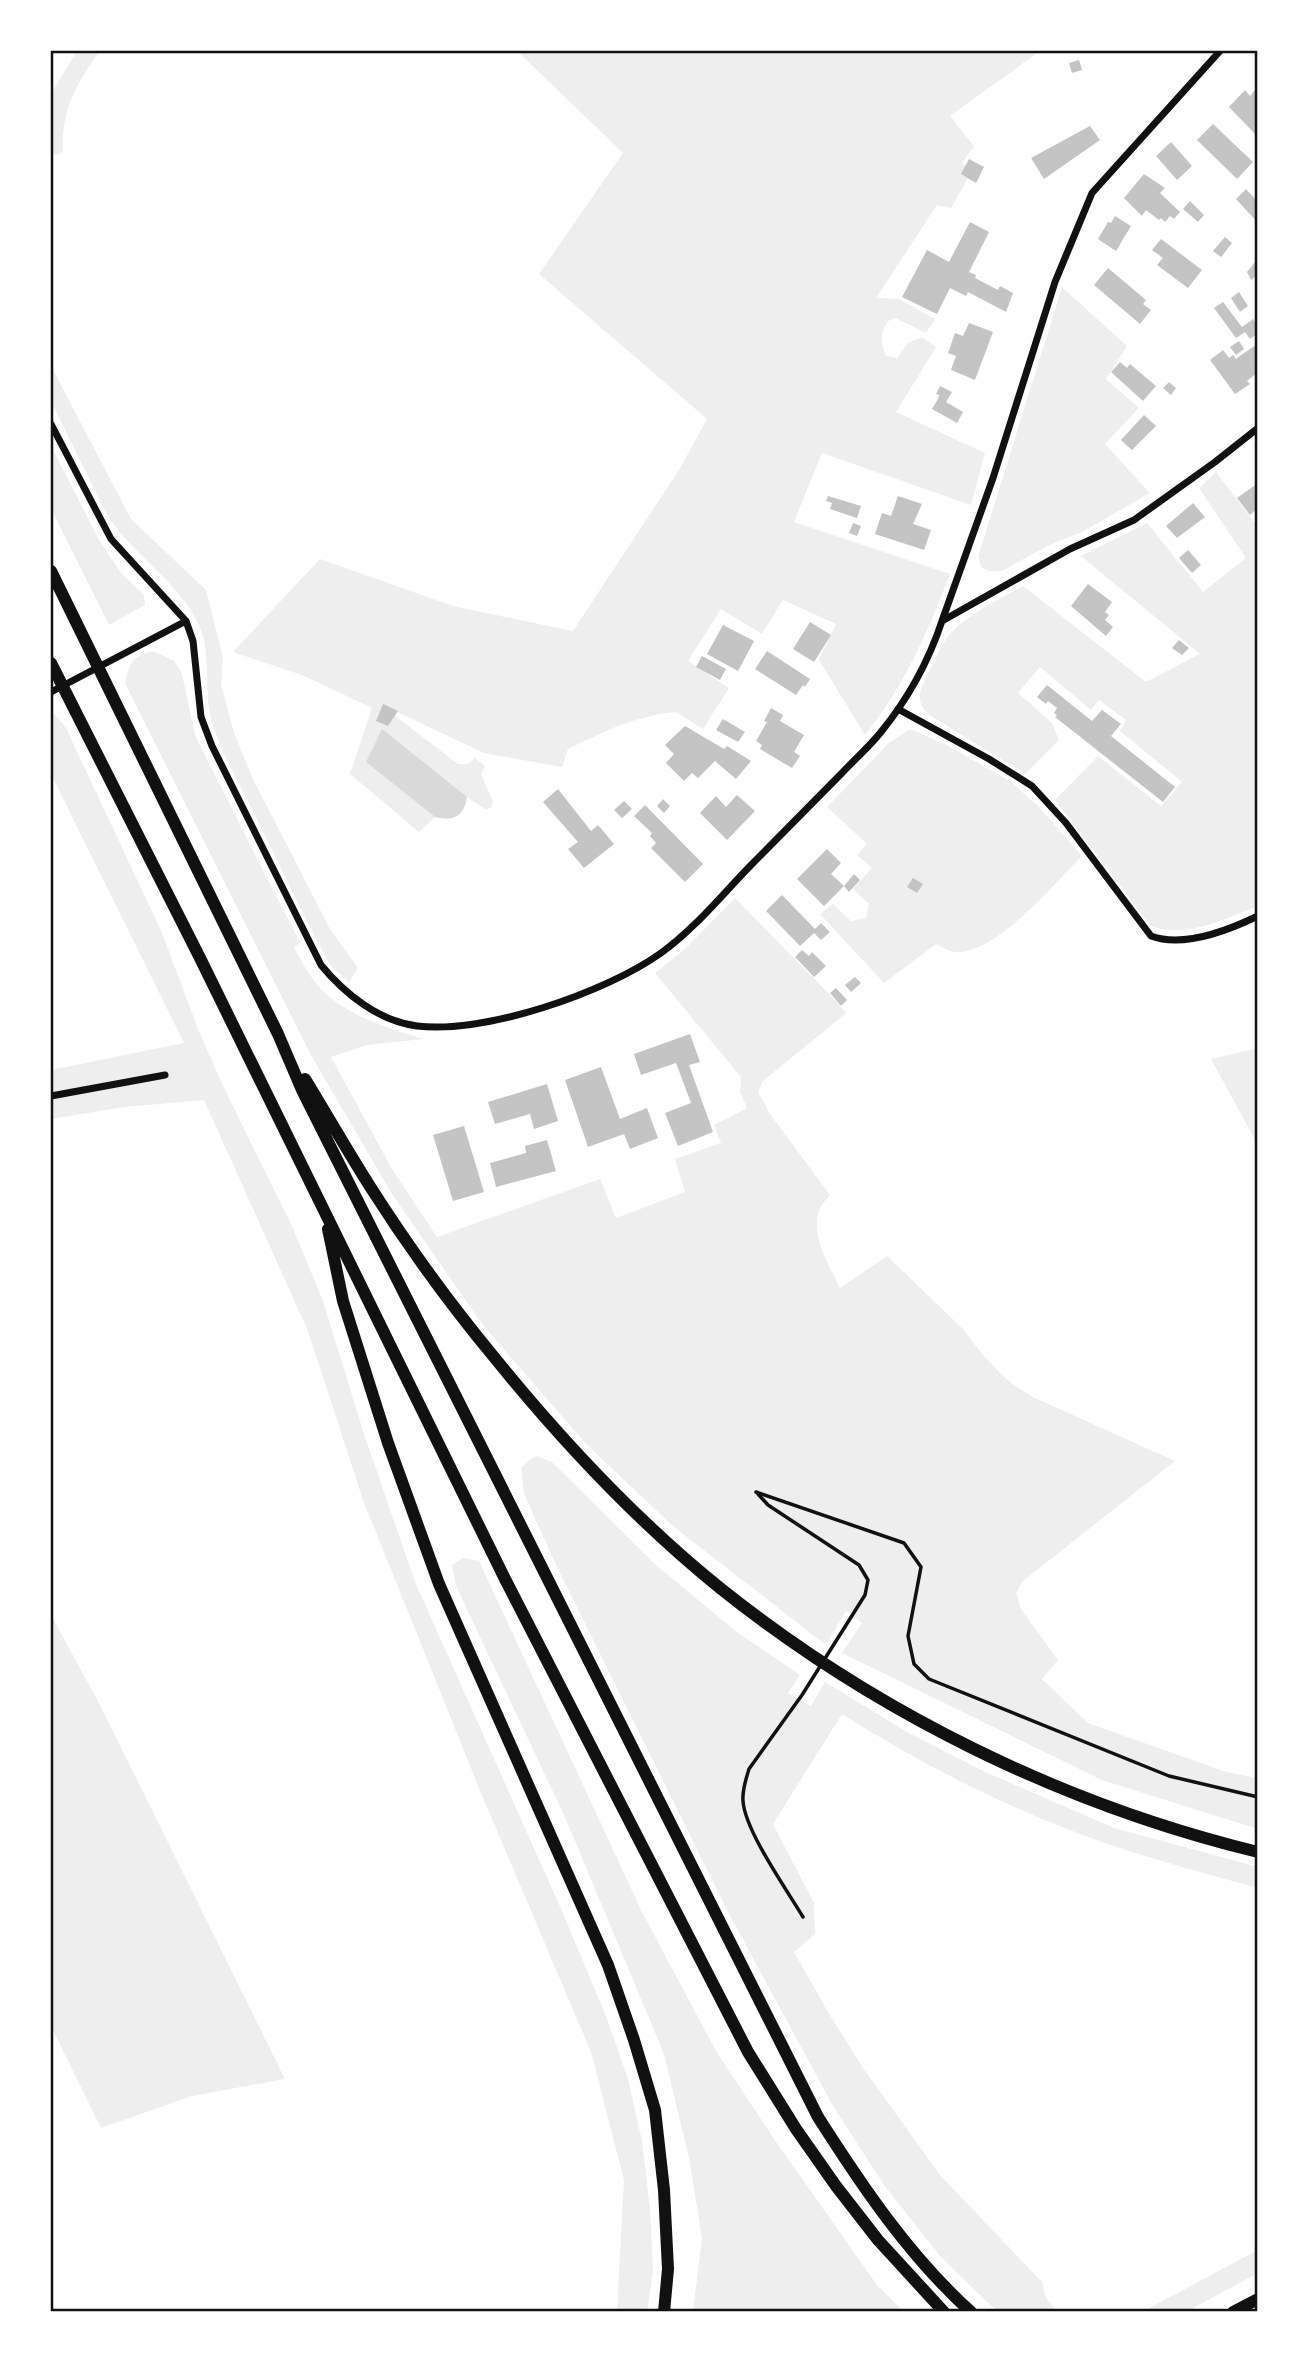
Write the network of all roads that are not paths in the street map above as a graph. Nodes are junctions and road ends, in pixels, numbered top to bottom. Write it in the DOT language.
graph roads {
  1 [pos="1220,51"];
  2 [pos="51,424"];
  3 [pos="1258,428"];
  4 [pos="51,572"];
  5 [pos="186,621"];
  6 [pos="942,621"];
  7 [pos="51,663"];
  8 [pos="98,667"];
  9 [pos="56,689"];
  10 [pos="898,709"];
  11 [pos="1258,916"];
  12 [pos="278,1034"];
  13 [pos="165,1075"];
  14 [pos="51,1097"];
  15 [pos="325,1212"];
  16 [pos="1258,1797"];
  17 [pos="1258,1852"];
  18 [pos="803,1917"];
  19 [pos="1258,2299"];
  20 [pos="664,2312"];
  21 [pos="944,2312"];
  22 [pos="971,2312"];
  23 [pos="1233,2312"];
  1 -- 6 [label="street"];
  2 -- 5 [label="street"];
  3 -- 6 [label="street"];
  4 -- 8 [label="highway"];
  5 -- 8 [label="street"];
  5 -- 10 [label="street"];
  6 -- 10 [label="street"];
  7 -- 9 [label="highway"];
  8 -- 9 [label="street"];
  8 -- 12 [label="highway"];
  9 -- 15 [label="highway"];
  10 -- 11 [label="street"];
  12 -- 17 [label="highway"];
  12 -- 22 [label="highway"];
  13 -- 14 [label="street"];
  15 -- 20 [label="highway"];
  15 -- 21 [label="highway"];
  16 -- 18 [label="lane"];
  19 -- 23 [label="highway"];
}
